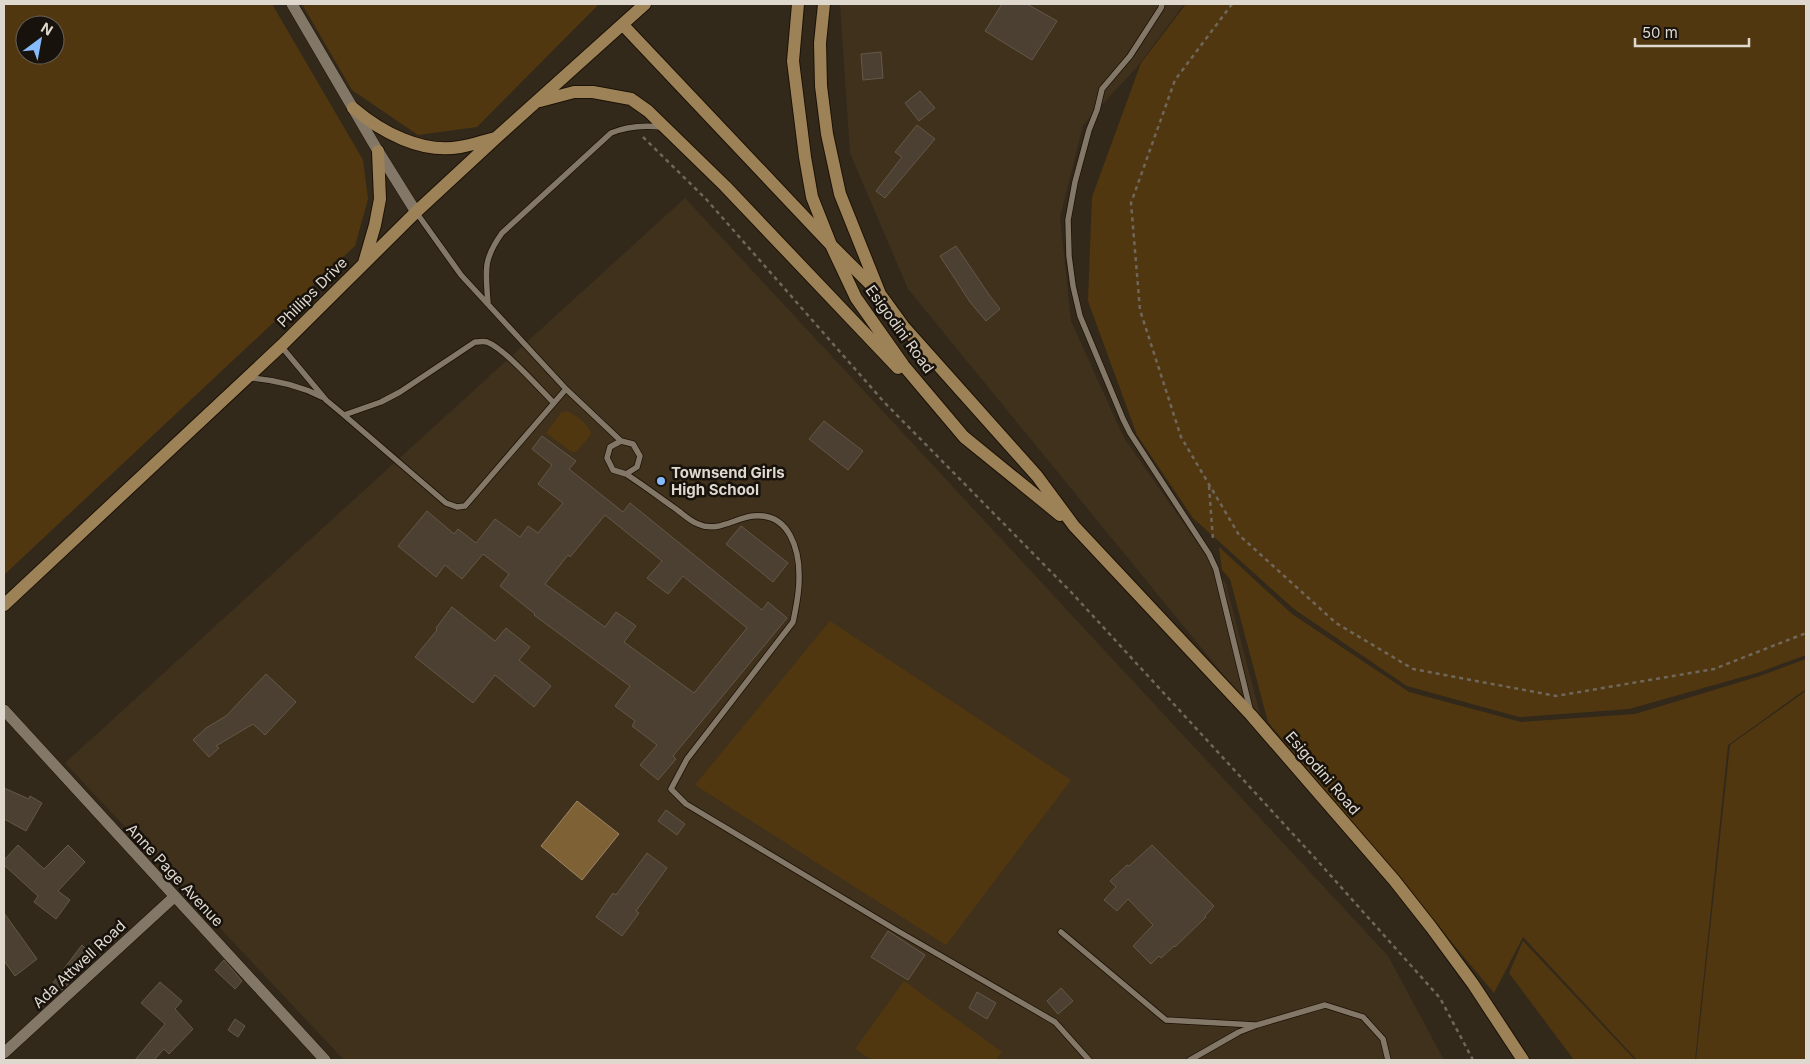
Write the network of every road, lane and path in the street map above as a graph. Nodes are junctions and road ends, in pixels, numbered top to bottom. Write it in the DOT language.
graph roads {
  1 [pos="292,4"];
  2 [pos="645,4"];
  3 [pos="798,4"];
  4 [pos="824,4"];
  5 [pos="1162,4"];
  6 [pos="1232,4"];
  7 [pos="623,25"];
  8 [pos="537,102"];
  9 [pos="353,108"];
  10 [pos="635,126"];
  11 [pos="665,127"];
  12 [pos="497,137"];
  13 [pos="378,151"];
  14 [pos="416,212"];
  15 [pos="831,244"];
  16 [pos="363,265"];
  17 [pos="880,294"];
  18 [pos="488,304"];
  19 [pos="281,346"];
  20 [pos="248,378"];
  21 [pos="566,389"];
  22 [pos="326,400"];
  23 [pos="554,403"];
  24 [pos="344,415"];
  25 [pos="964,437"];
  26 [pos="621,441"];
  27 [pos="626,474"];
  28 [pos="1208,483"];
  29 [pos="1074,526"];
  30 [pos="1213,540"];
  31 [pos="4,605"];
  32 [pos="1806,633"];
  33 [pos="4,710"];
  34 [pos="1251,715"];
  35 [pos="174,897"];
  36 [pos="1061,932"];
  37 [pos="1257,1025"];
  38 [pos="4,1053"];
  39 [pos="325,1060"];
  40 [pos="1089,1060"];
  41 [pos="1190,1060"];
  42 [pos="1388,1060"];
  43 [pos="1473,1060"];
  44 [pos="1523,1060"];
  1 -- 9 [label="street"];
  2 -- 7 [label="main road, Phillips Drive"];
  3 -- 15 [label="main road, Esigodini Road"];
  4 -- 17 [label="main road, Esigodini Road"];
  5 -- 34 [label="lane"];
  6 -- 28 [label="path"];
  7 -- 8 [label="main road, Phillips Drive"];
  7 -- 15 [label="main road"];
  8 -- 11 [label="main road"];
  8 -- 12 [label="main road, Phillips Drive"];
  9 -- 12 [label="main road"];
  9 -- 13 [label="street"];
  10 -- 11 [label="lane"];
  10 -- 18 [label="lane"];
  10 -- 43 [label="path"];
  11 -- 25 [label="main road"];
  12 -- 14 [label="main road, Phillips Drive"];
  13 -- 14 [label="street"];
  13 -- 16 [label="main road"];
  14 -- 16 [label="main road, Phillips Drive"];
  14 -- 18 [label="lane"];
  15 -- 17 [label="main road"];
  15 -- 25 [label="main road, Esigodini Road"];
  16 -- 19 [label="main road, Phillips Drive"];
  17 -- 29 [label="main road, Esigodini Road"];
  18 -- 21 [label="lane"];
  19 -- 20 [label="main road, Phillips Drive"];
  19 -- 22 [label="lane"];
  20 -- 22 [label="lane"];
  20 -- 31 [label="main road, Phillips Drive"];
  21 -- 23 [label="lane"];
  21 -- 26 [label="lane"];
  22 -- 24 [label="lane"];
  23 -- 24 [label="lane"];
  23 -- 24 [label="lane"];
  25 -- 29 [label="main road, Esigodini Road"];
  26 -- 27 [label="lane"];
  26 -- 27 [label="lane"];
  27 -- 40 [label="lane"];
  28 -- 30 [label="path"];
  28 -- 32 [label="path"];
  29 -- 34 [label="main road, Esigodini Road"];
  33 -- 35 [label="street, Anne Page Avenue"];
  34 -- 44 [label="main road, Esigodini Road"];
  35 -- 38 [label="street, Ada Attwell Road"];
  35 -- 39 [label="street, Anne Page Avenue"];
  36 -- 37 [label="lane"];
  37 -- 41 [label="lane"];
  37 -- 42 [label="lane"];
}
